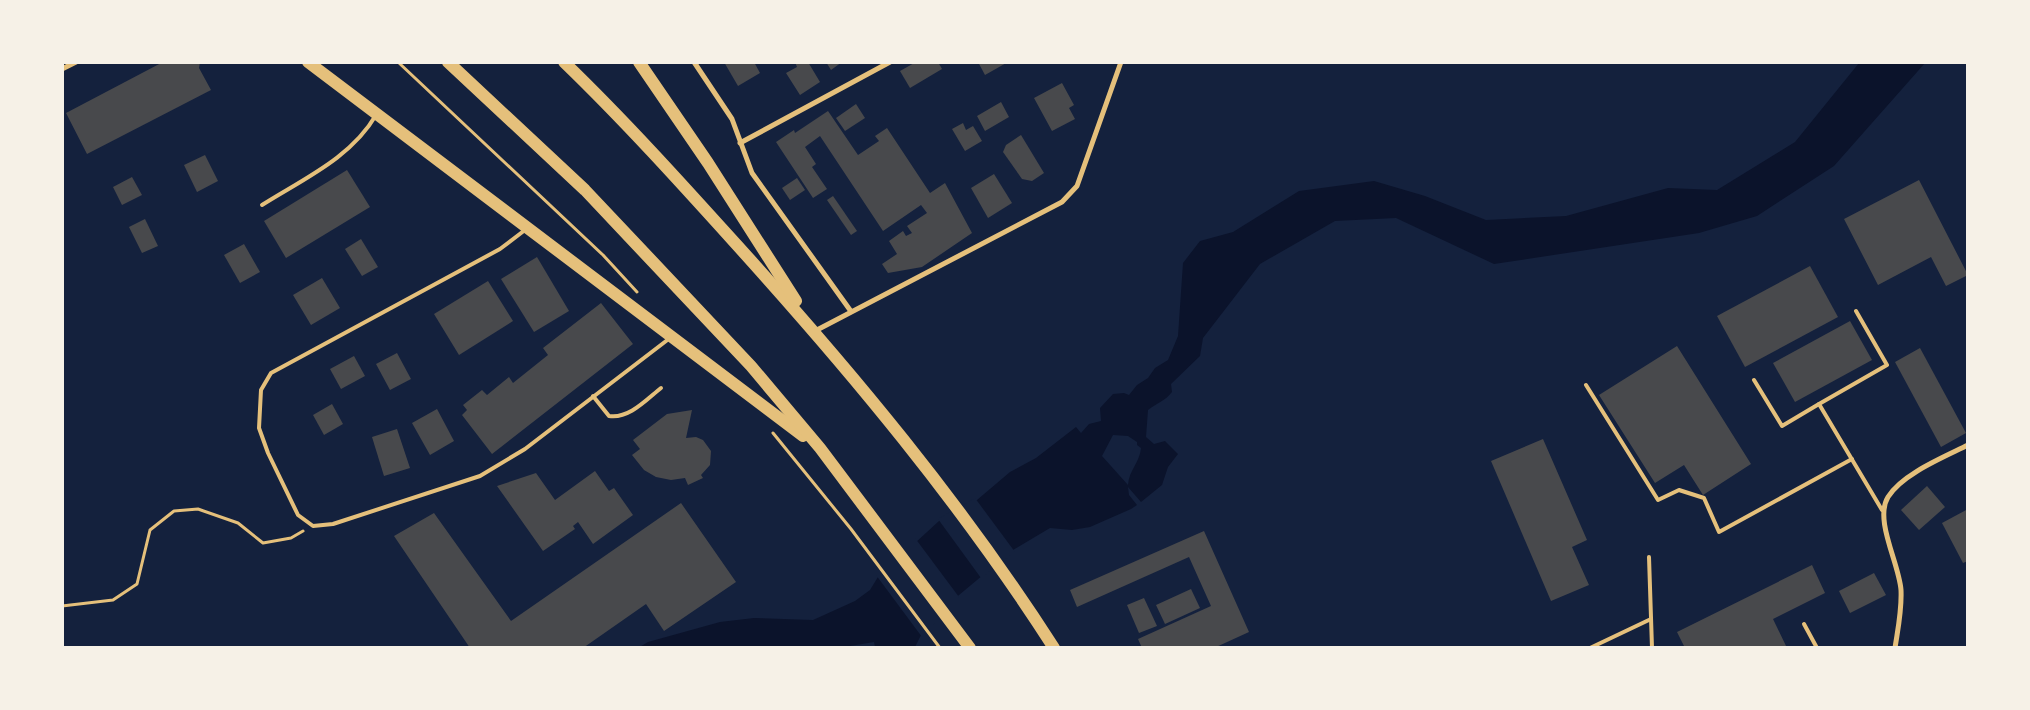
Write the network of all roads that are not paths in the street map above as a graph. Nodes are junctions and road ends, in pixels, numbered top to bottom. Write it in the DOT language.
graph roads {
  1 [pos="76,62"];
  2 [pos="308,62"];
  3 [pos="448,62"];
  4 [pos="564,62"];
  5 [pos="639,62"];
  6 [pos="694,62"];
  7 [pos="890,62"];
  8 [pos="1122,62"];
  9 [pos="62,69"];
  10 [pos="378,114"];
  11 [pos="740,143"];
  12 [pos="262,205"];
  13 [pos="527,228"];
  14 [pos="850,310"];
  15 [pos="1856,312"];
  16 [pos="814,331"];
  17 [pos="670,337"];
  18 [pos="1754,380"];
  19 [pos="1586,385"];
  20 [pos="660,388"];
  21 [pos="593,396"];
  22 [pos="1819,404"];
  23 [pos="1968,444"];
  24 [pos="820,448"];
  25 [pos="1852,459"];
  26 [pos="1882,510"];
  27 [pos="1649,557"];
  28 [pos="1651,619"];
  29 [pos="1804,624"];
  30 [pos="970,648"];
  31 [pos="1054,648"];
  32 [pos="1590,648"];
  33 [pos="1652,648"];
  34 [pos="1817,648"];
  35 [pos="1895,648"];
  1 -- 9 [label="street"];
  2 -- 10 [label="main road"];
  3 -- 24 [label="main road"];
  4 -- 16 [label="main road"];
  5 -- 16 [label="main road"];
  6 -- 11 [label="street"];
  7 -- 11 [label="street"];
  8 -- 14 [label="street"];
  10 -- 12 [label="lane"];
  10 -- 13 [label="main road"];
  11 -- 14 [label="street"];
  13 -- 17 [label="main road"];
  13 -- 21 [label="lane"];
  14 -- 16 [label="street"];
  15 -- 22 [label="lane"];
  16 -- 31 [label="main road"];
  17 -- 21 [label="lane"];
  17 -- 24 [label="main road"];
  18 -- 22 [label="lane"];
  19 -- 25 [label="lane"];
  20 -- 21 [label="lane"];
  22 -- 25 [label="lane"];
  23 -- 26 [label="street"];
  24 -- 30 [label="main road"];
  25 -- 26 [label="lane"];
  26 -- 35 [label="street"];
  27 -- 28 [label="lane"];
  28 -- 32 [label="lane"];
  28 -- 33 [label="lane"];
  29 -- 34 [label="lane"];
}
